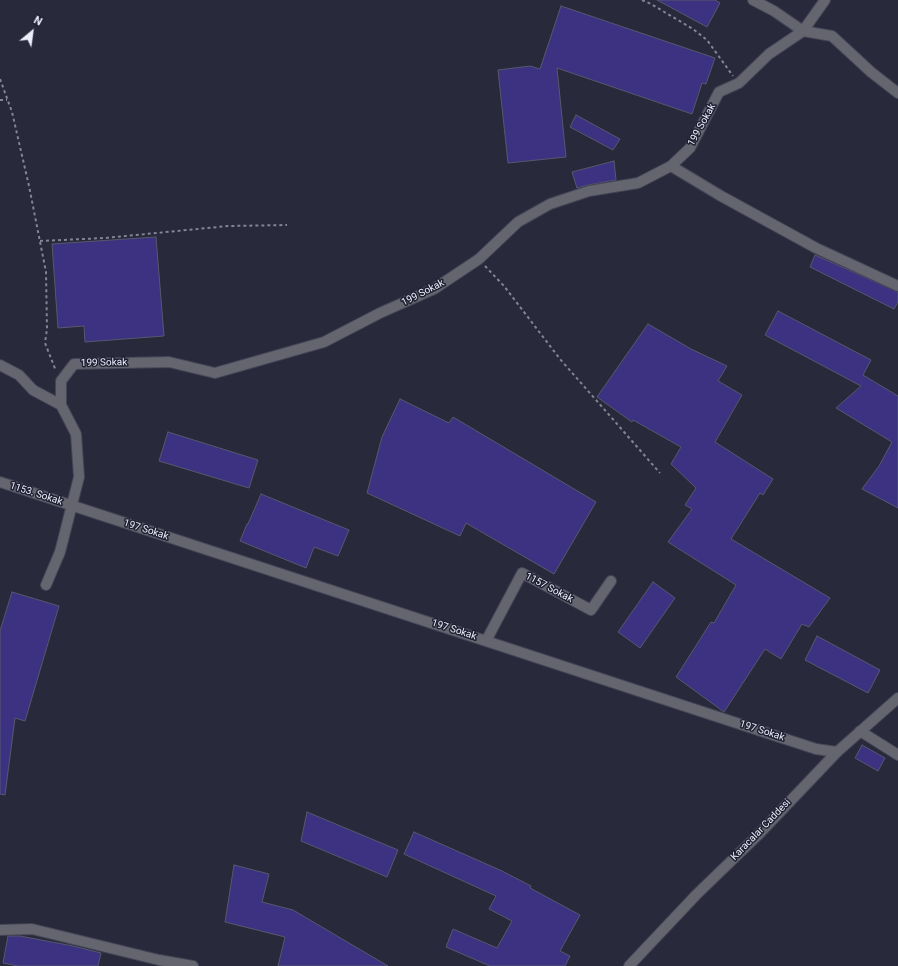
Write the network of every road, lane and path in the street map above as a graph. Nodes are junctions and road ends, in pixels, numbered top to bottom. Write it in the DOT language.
graph roads {
  1 [pos="642,0"];
  2 [pos="753,0"];
  3 [pos="825,0"];
  4 [pos="803,31"];
  5 [pos="0,79"];
  6 [pos="739,84"];
  7 [pos="898,93"];
  8 [pos="0,100"];
  9 [pos="7,100"];
  10 [pos="671,166"];
  11 [pos="287,225"];
  12 [pos="40,241"];
  13 [pos="479,259"];
  14 [pos="898,286"];
  15 [pos="0,365"];
  16 [pos="61,381"];
  17 [pos="61,405"];
  18 [pos="660,473"];
  19 [pos="0,482"];
  20 [pos="73,506"];
  21 [pos="611,581"];
  22 [pos="46,585"];
  23 [pos="486,641"];
  24 [pos="898,698"];
  25 [pos="860,731"];
  26 [pos="836,752"];
  27 [pos="898,755"];
  28 [pos="0,930"];
  29 [pos="192,966"];
  30 [pos="628,966"];
  1 -- 6 [label="path"];
  2 -- 4 [label="street"];
  3 -- 4 [label="street, 199 Sokak"];
  4 -- 6 [label="street, 199 Sokak"];
  4 -- 7 [label="street"];
  5 -- 9 [label="path"];
  6 -- 10 [label="street, 199 Sokak"];
  8 -- 9 [label="path"];
  9 -- 12 [label="path"];
  10 -- 13 [label="street, 199 Sokak"];
  10 -- 14 [label="street"];
  11 -- 12 [label="path"];
  12 -- 16 [label="path"];
  13 -- 16 [label="street, 199 Sokak"];
  13 -- 18 [label="path"];
  15 -- 17 [label="street"];
  16 -- 17 [label="street"];
  17 -- 20 [label="street"];
  19 -- 20 [label="street, 1153. Sokak"];
  20 -- 22 [label="street"];
  20 -- 23 [label="street, 197 Sokak"];
  21 -- 23 [label="street, 1157 Sokak"];
  23 -- 26 [label="street, 197 Sokak"];
  24 -- 25 [label="street, Karacalar Caddesi"];
  25 -- 26 [label="street, Karacalar Caddesi"];
  25 -- 27 [label="street"];
  26 -- 30 [label="street, Karacalar Caddesi"];
  28 -- 29 [label="street"];
}
